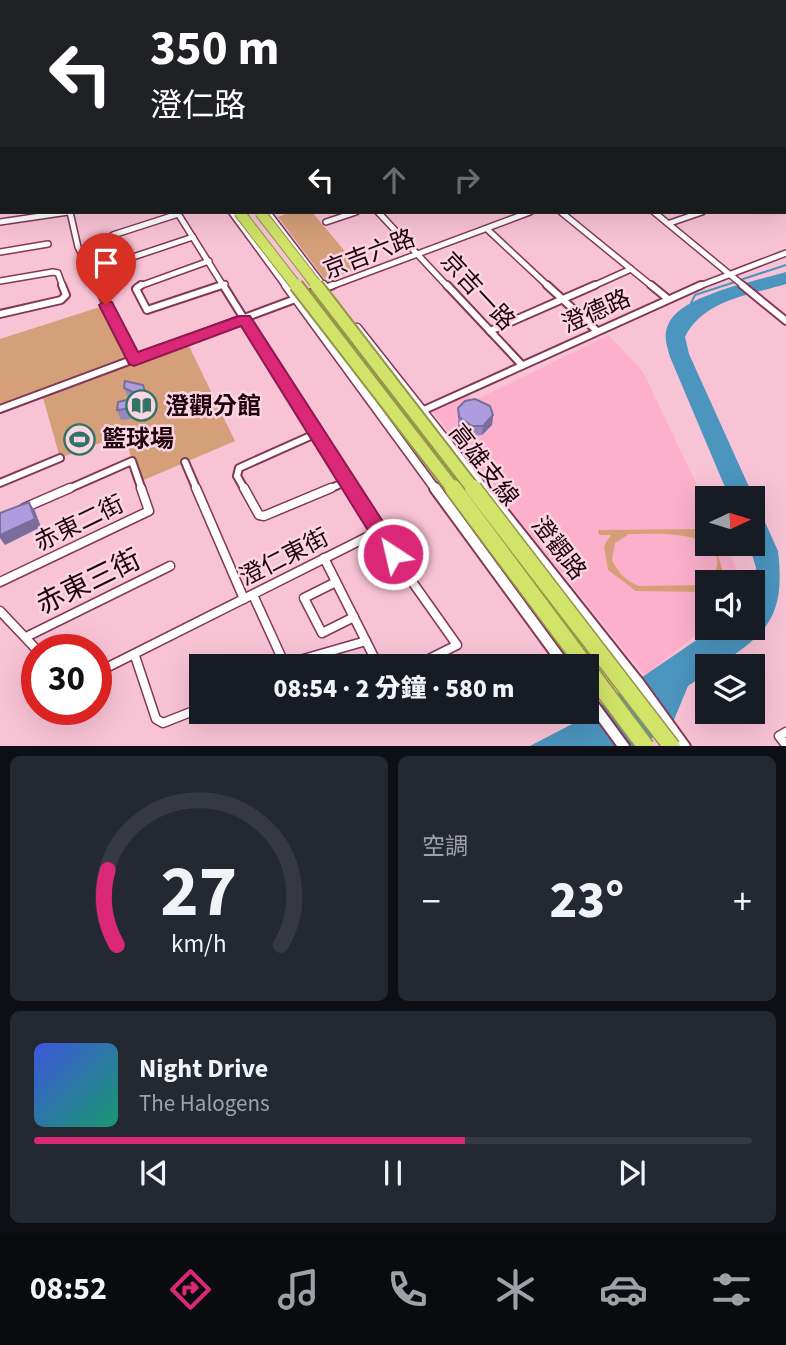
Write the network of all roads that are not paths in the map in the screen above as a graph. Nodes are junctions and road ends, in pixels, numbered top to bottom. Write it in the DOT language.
graph roads {
  1 [pos="55,214"];
  2 [pos="70,214"];
  3 [pos="174,214"];
  4 [pos="178,214"];
  5 [pos="234,214"];
  6 [pos="241,214"];
  7 [pos="262,214"];
  8 [pos="269,214"];
  9 [pos="350,214"];
  10 [pos="380,214"];
  11 [pos="525,214"];
  12 [pos="563,214"];
  13 [pos="657,214"];
  14 [pos="696,214"];
  15 [pos="0,222"];
  16 [pos="326,222"];
  17 [pos="670,223"];
  18 [pos="487,229"];
  19 [pos="193,237"];
  20 [pos="48,244"];
  21 [pos="0,252"];
  22 [pos="786,253"];
  23 [pos="418,254"];
  24 [pos="209,261"];
  25 [pos="631,269"];
  26 [pos="728,273"];
  27 [pos="0,281"];
  28 [pos="225,284"];
  29 [pos="326,289"];
  30 [pos="668,299"];
  31 [pos="298,300"];
  32 [pos="561,300"];
  33 [pos="0,314"];
  34 [pos="244,319"];
  35 [pos="786,321"];
  36 [pos="490,331"];
  37 [pos="597,331"];
  38 [pos="134,360"];
  39 [pos="522,365"];
  40 [pos="0,409"];
  41 [pos="424,410"];
  42 [pos="315,434"];
  43 [pos="60,458"];
  44 [pos="186,462"];
  45 [pos="345,482"];
  46 [pos="0,483"];
  47 [pos="12,514"];
  48 [pos="377,532"];
  49 [pos="324,558"];
  50 [pos="170,566"];
  51 [pos="0,582"];
  52 [pos="336,582"];
  53 [pos="249,597"];
  54 [pos="0,611"];
  55 [pos="354,617"];
  56 [pos="23,634"];
  57 [pos="32,634"];
  58 [pos="366,641"];
  59 [pos="279,654"];
  60 [pos="322,654"];
  61 [pos="372,654"];
  62 [pos="439,654"];
  63 [pos="557,654"];
  64 [pos="135,656"];
  65 [pos="112,666"];
  66 [pos="599,712"];
  67 [pos="189,713"];
  68 [pos="786,732"];
  69 [pos="786,745"];
  70 [pos="623,746"];
  71 [pos="645,746"];
  72 [pos="671,746"];
  73 [pos="684,746"];
  1 -- 15 [label="street"];
  2 -- 38 [label="street"];
  3 -- 19 [label="street"];
  4 -- 19 [label="street"];
  5 -- 31 [label="street"];
  6 -- 71 [label="highway, 高雄支線, bridge"];
  7 -- 72 [label="highway, 高雄支線, bridge"];
  8 -- 29 [label="street, 澄觀路"];
  9 -- 16 [label="street"];
  10 -- 23 [label="street, 京吉一路"];
  11 -- 18 [label="street, 京吉六路"];
  12 -- 25 [label="street"];
  13 -- 17 [label="street"];
  14 -- 17 [label="street"];
  17 -- 26 [label="street"];
  18 -- 23 [label="street, 京吉六路"];
  18 -- 32 [label="street"];
  19 -- 24 [label="street"];
  20 -- 21 [label="street"];
  22 -- 26 [label="street, 澄德路"];
  23 -- 29 [label="street, 京吉六路"];
  23 -- 36 [label="street, 京吉一路"];
  24 -- 28 [label="street"];
  24 -- 28 [label="street"];
  25 -- 30 [label="street"];
  25 -- 32 [label="street"];
  26 -- 30 [label="street, 澄德路"];
  26 -- 35 [label="street"];
  27 -- 33 [label="street"];
  28 -- 34 [label="street"];
  29 -- 31 [label="street, 京吉六路"];
  29 -- 41 [label="street, 澄觀路"];
  30 -- 37 [label="street, 澄德路"];
  31 -- 34 [label="street, 京吉六路"];
  31 -- 63 [label="street"];
  32 -- 36 [label="street"];
  32 -- 37 [label="street"];
  34 -- 38 [label="street, 京吉六路"];
  34 -- 42 [label="street"];
  36 -- 39 [label="street, 京吉一路"];
  37 -- 39 [label="street, 澄德路"];
  38 -- 40 [label="street, 京吉六路"];
  39 -- 41 [label="street, 澄德路"];
  41 -- 73 [label="street, 澄觀路"];
  42 -- 45 [label="street"];
  42 -- 45 [label="street"];
  43 -- 46 [label="street"];
  44 -- 53 [label="street"];
  45 -- 48 [label="street"];
  47 -- 51 [label="street, 赤東二街"];
  48 -- 49 [label="street, 澄仁東街"];
  48 -- 62 [label="street"];
  49 -- 52 [label="street"];
  49 -- 53 [label="street, 澄仁東街"];
  50 -- 57 [label="street, 赤東三街"];
  52 -- 55 [label="street"];
  52 -- 55 [label="street"];
  53 -- 59 [label="street"];
  53 -- 64 [label="street, 澄仁東街"];
  54 -- 56 [label="street"];
  55 -- 58 [label="street"];
  58 -- 60 [label="street"];
  58 -- 61 [label="street"];
  64 -- 65 [label="street, 澄仁東街"];
  64 -- 67 [label="street"];
  66 -- 70 [label="street"];
  68 -- 69 [label="street"];
}
